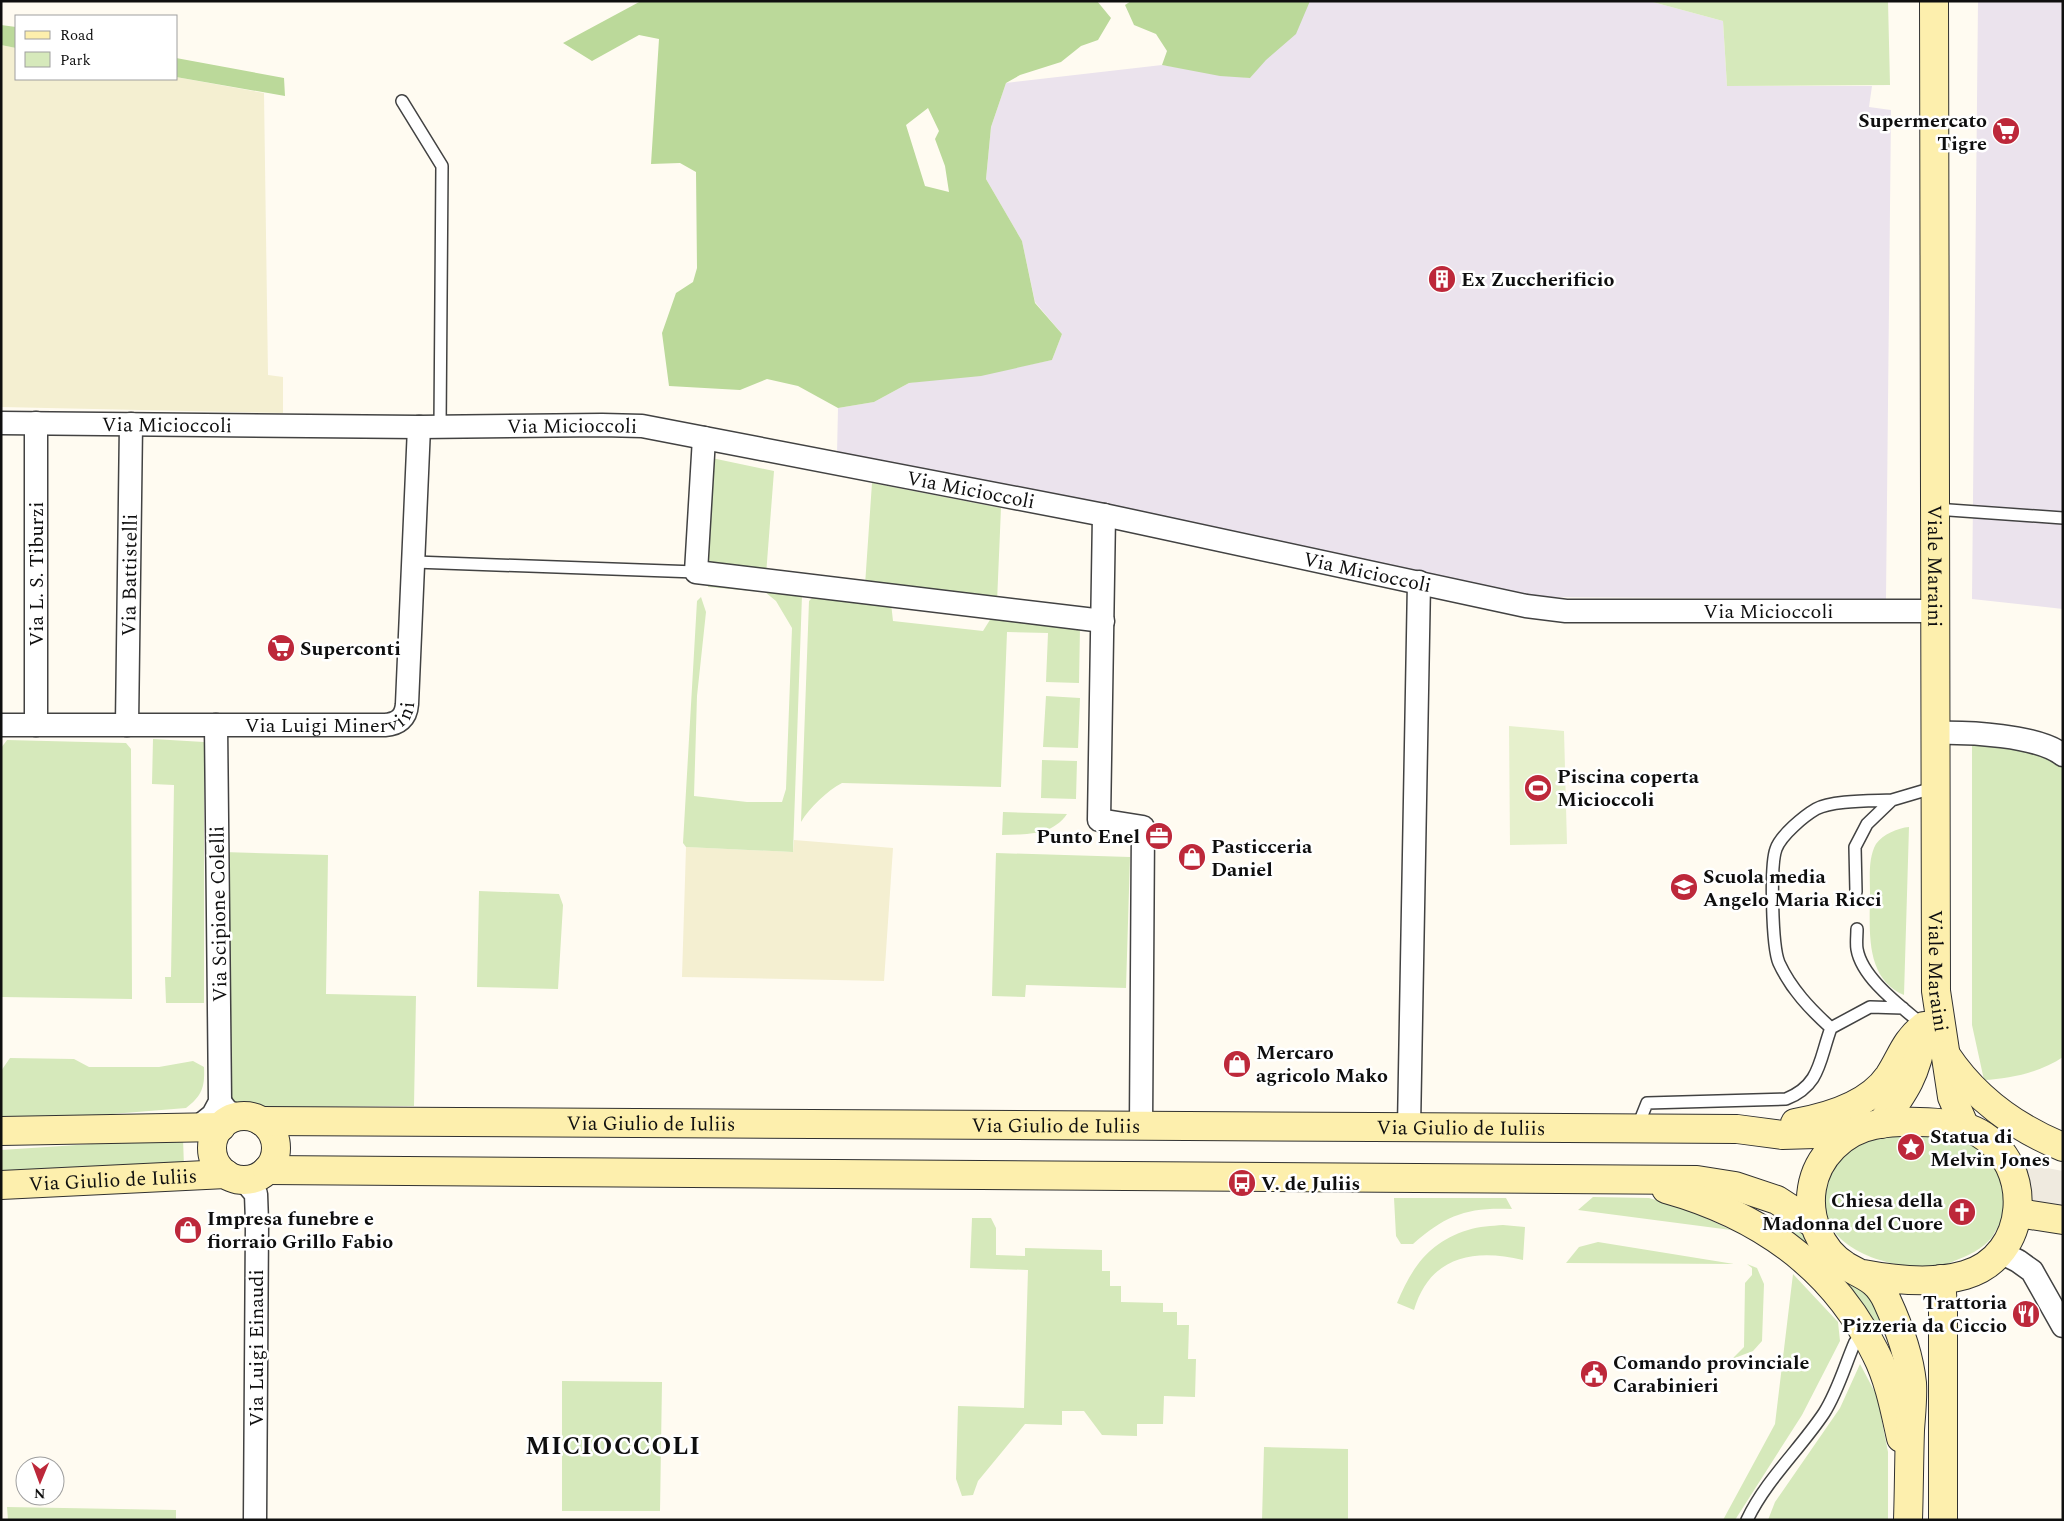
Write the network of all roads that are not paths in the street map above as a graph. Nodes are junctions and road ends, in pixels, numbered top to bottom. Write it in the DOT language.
graph roads {
  1 [pos="1934,1"];
  2 [pos="402,101"];
  3 [pos="1,423"];
  4 [pos="36,423"];
  5 [pos="131,424"];
  6 [pos="430,427"];
  7 [pos="704,438"];
  8 [pos="1935,509"];
  9 [pos="1104,515"];
  10 [pos="2063,518"];
  11 [pos="414,562"];
  12 [pos="696,572"];
  13 [pos="1419,582"];
  14 [pos="1935,611"];
  15 [pos="1102,621"];
  16 [pos="1,725"];
  17 [pos="36,725"];
  18 [pos="127,725"];
  19 [pos="216,725"];
  20 [pos="1935,733"];
  21 [pos="2063,755"];
  22 [pos="1936,787"];
  23 [pos="1892,800"];
  24 [pos="1856,892"];
  25 [pos="1857,929"];
  26 [pos="1936,991"];
  27 [pos="1904,1008"];
  28 [pos="1924,1026"];
  29 [pos="1830,1028"];
  30 [pos="1945,1054"];
  31 [pos="228,1119"];
  32 [pos="1881,1124"];
  33 [pos="1141,1126"];
  34 [pos="1966,1127"];
  35 [pos="1409,1128"];
  36 [pos="1637,1129"];
  37 [pos="1737,1129"];
  38 [pos="1,1131"];
  39 [pos="1850,1133"];
  40 [pos="1991,1141"];
  41 [pos="2063,1147"];
  42 [pos="2063,1157"];
  43 [pos="246,1175"];
  44 [pos="1630,1180"];
  45 [pos="1,1185"];
  46 [pos="2018,1213"];
  47 [pos="2063,1220"];
  48 [pos="1814,1224"];
  49 [pos="2000,1252"];
  50 [pos="1863,1274"];
  51 [pos="1941,1279"];
  52 [pos="2063,1326"];
  53 [pos="1855,1342"];
  54 [pos="1909,1478"];
  55 [pos="255,1520"];
  56 [pos="1747,1520"];
  57 [pos="1908,1520"];
  58 [pos="1943,1520"];
  1 -- 8 [label="main road, Viale Maraini"];
  2 -- 6 [label="lane"];
  3 -- 4 [label="street, Via Micioccoli"];
  4 -- 5 [label="street, Via Micioccoli"];
  4 -- 17 [label="street, Via L. S. Tiburzi"];
  5 -- 6 [label="street, Via Micioccoli"];
  5 -- 18 [label="street, Via Battistelli"];
  6 -- 7 [label="street, Via Micioccoli"];
  6 -- 11 [label="street, Via Luigi Minervini"];
  7 -- 9 [label="street, Via Micioccoli"];
  7 -- 12 [label="street"];
  8 -- 10 [label="lane"];
  8 -- 14 [label="main road, Viale Maraini"];
  9 -- 13 [label="street, Via Micioccoli"];
  9 -- 15 [label="street"];
  11 -- 12 [label="lane"];
  11 -- 19 [label="street, Via Luigi Minervini"];
  12 -- 15 [label="street"];
  13 -- 14 [label="street, Via Micioccoli"];
  13 -- 35 [label="street"];
  14 -- 20 [label="main road, Viale Maraini"];
  15 -- 33 [label="street"];
  16 -- 17 [label="street, Via Luigi Minervini"];
  17 -- 18 [label="street, Via Luigi Minervini"];
  18 -- 19 [label="street, Via Luigi Minervini"];
  19 -- 31 [label="street, Via Scipione Colelli"];
  20 -- 21 [label="street"];
  20 -- 22 [label="main road, Viale Maraini"];
  22 -- 23 [label="lane"];
  22 -- 26 [label="main road, Viale Maraini"];
  23 -- 24 [label="lane"];
  23 -- 29 [label="lane"];
  25 -- 27 [label="lane"];
  26 -- 28 [label="main road"];
  26 -- 30 [label="main road, Viale Maraini"];
  27 -- 28 [label="lane"];
  27 -- 29 [label="lane"];
  28 -- 32 [label="main road"];
  28 -- 37 [label="main road"];
  29 -- 36 [label="lane"];
  30 -- 34 [label="main road, Viale Maraini"];
  30 -- 41 [label="main road"];
  31 -- 33 [label="main road, Via Giulio de Iuliis"];
  31 -- 38 [label="main road, Via Giulio de Iuliis"];
  31 -- 43 [label="main road, Via Giulio de Iuliis"];
  31 -- 43 [label="main road"];
  32 -- 34 [label="main road"];
  32 -- 39 [label="main road"];
  33 -- 35 [label="main road, Via Giulio de Iuliis"];
  34 -- 40 [label="main road"];
  35 -- 36 [label="main road, Via Giulio de Iuliis"];
  36 -- 37 [label="main road, Via Giulio de Iuliis"];
  37 -- 39 [label="main road, Via Giulio de Iuliis"];
  39 -- 48 [label="main road"];
  40 -- 42 [label="main road"];
  40 -- 46 [label="main road"];
  43 -- 44 [label="main road, Via Giulio de Iuliis"];
  43 -- 45 [label="main road, Via Giulio de Iuliis"];
  43 -- 55 [label="street, Via Luigi Einaudi"];
  44 -- 48 [label="main road, Via Giulio de Iuliis"];
  44 -- 54 [label="main road"];
  46 -- 47 [label="main road"];
  46 -- 49 [label="main road"];
  48 -- 50 [label="main road"];
  49 -- 51 [label="main road"];
  49 -- 52 [label="street"];
  50 -- 51 [label="main road"];
  50 -- 54 [label="main road"];
  51 -- 58 [label="main road"];
  53 -- 56 [label="lane"];
  54 -- 57 [label="main road"];
}
